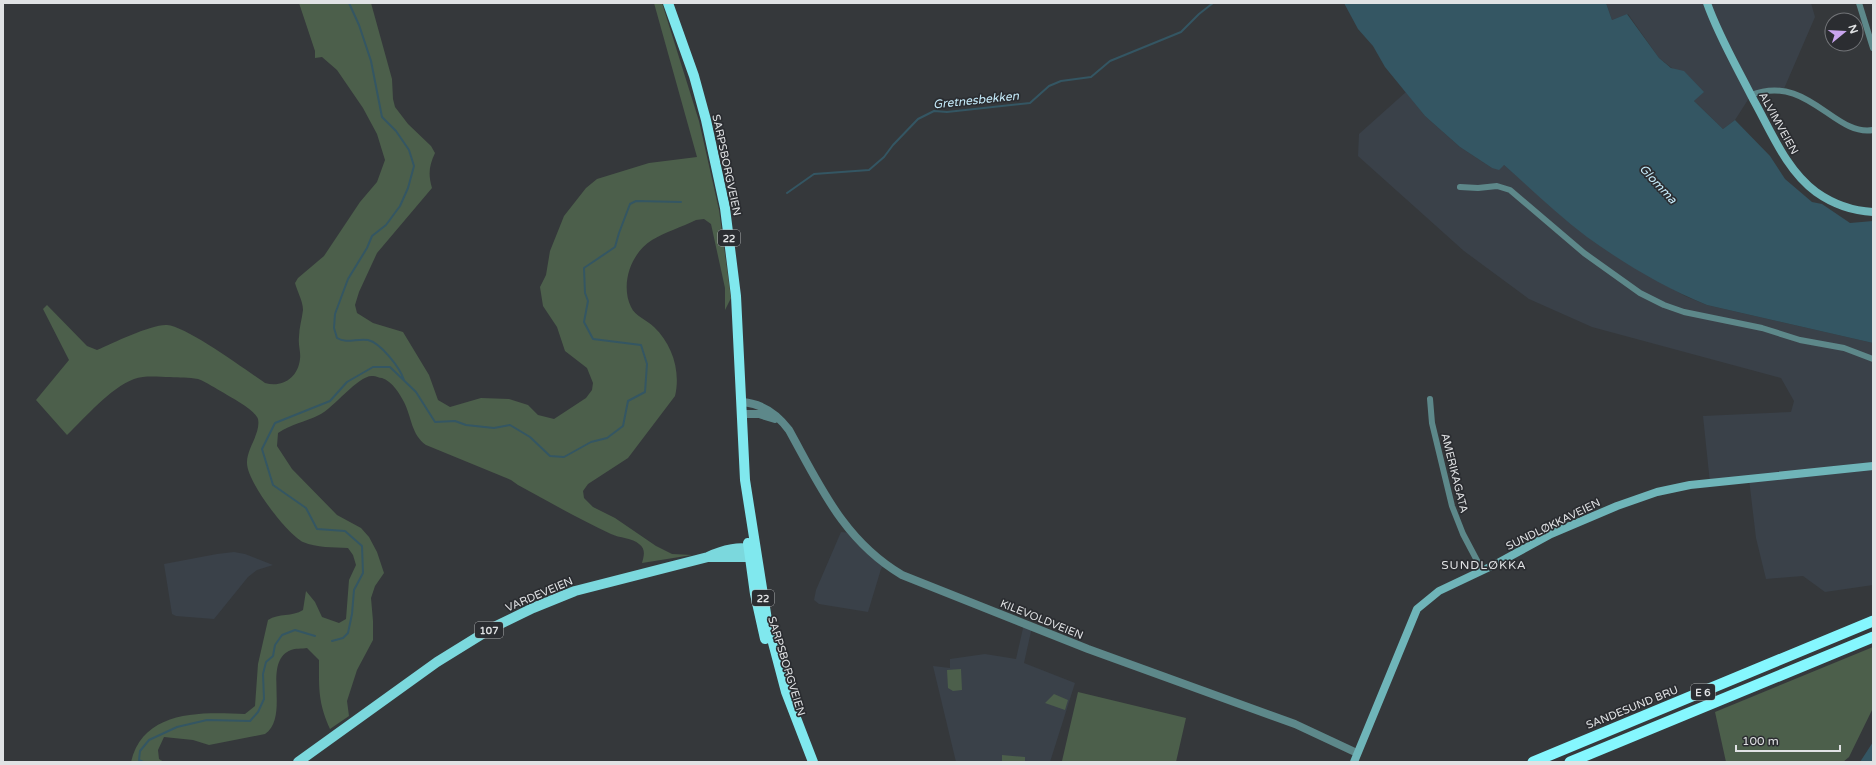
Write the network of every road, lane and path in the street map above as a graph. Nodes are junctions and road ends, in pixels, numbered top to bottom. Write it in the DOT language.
graph roads {
  1 [pos="668,3"];
  2 [pos="1707,3"];
  3 [pos="1859,3"];
  4 [pos="1873,48"];
  5 [pos="1751,95"];
  6 [pos="1873,130"];
  7 [pos="1460,187"];
  8 [pos="1873,212"];
  9 [pos="1873,359"];
  10 [pos="1430,399"];
  11 [pos="741,402"];
  12 [pos="741,414"];
  13 [pos="783,422"];
  14 [pos="1873,466"];
  15 [pos="751,552"];
  16 [pos="1482,570"];
  17 [pos="1873,622"];
  18 [pos="1873,637"];
  19 [pos="1357,753"];
  20 [pos="298,762"];
  21 [pos="807,762"];
  22 [pos="813,762"];
  23 [pos="1354,762"];
  24 [pos="1533,762"];
  25 [pos="1570,762"];
  1 -- 11 [label="highway, SARPSBORGVEIEN / 22"];
  2 -- 5 [label="main road, ALVIMVEIEN"];
  3 -- 4 [label="street"];
  5 -- 6 [label="street"];
  5 -- 8 [label="main road, ALVIMVEIEN"];
  7 -- 9 [label="street"];
  10 -- 16 [label="street, AMERIKAGATA"];
  11 -- 12 [label="highway, SARPSBORGVEIEN / 22"];
  11 -- 13 [label="street, KILEVOLDVEIEN"];
  12 -- 13 [label="street"];
  12 -- 15 [label="highway, SARPSBORGVEIEN / 22"];
  13 -- 19 [label="street, KILEVOLDVEIEN"];
  14 -- 16 [label="main road, SUNDLØKKAVEIEN"];
  15 -- 20 [label="main road, VARDEVEIEN / 107"];
  15 -- 21 [label="highway, SARPSBORGVEIEN / 22"];
  15 -- 22 [label="highway, SARPSBORGVEIEN / 22"];
  16 -- 19 [label="main road, SUNDLØKKAVEIEN"];
  17 -- 24 [label="highway, SANDESUND BRU / E 6"];
  18 -- 25 [label="highway, E 6"];
  19 -- 23 [label="main road, SUNDLØKKAVEIEN"];
}
